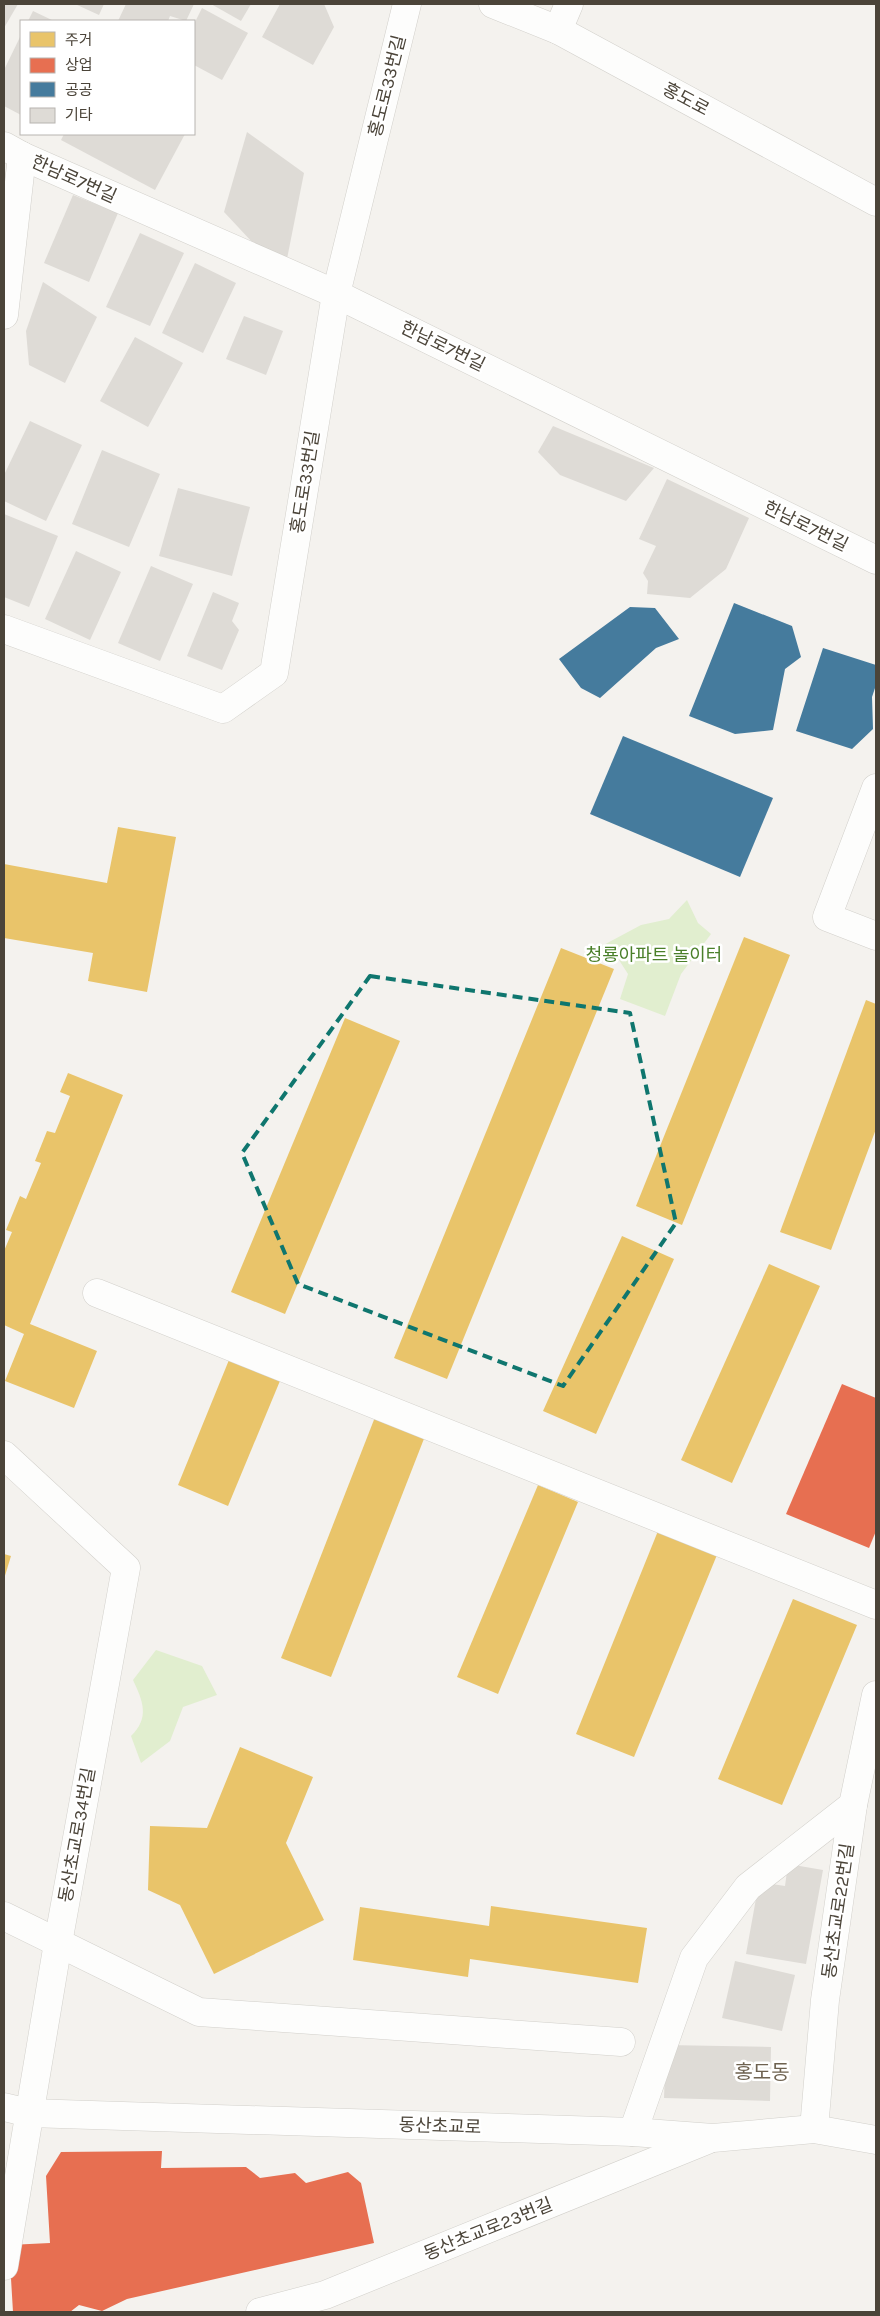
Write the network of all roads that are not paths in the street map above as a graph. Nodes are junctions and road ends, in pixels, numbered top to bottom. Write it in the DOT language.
graph roads {
  1 [pos="407,4"];
  2 [pos="493,4"];
  3 [pos="570,4"];
  4 [pos="558,30"];
  5 [pos="13,151"];
  6 [pos="876,202"];
  7 [pos="336,294"];
  8 [pos="4,315"];
  9 [pos="876,560"];
  10 [pos="4,629"];
  11 [pos="876,788"];
  12 [pos="876,936"];
  13 [pos="97,1293"];
  14 [pos="4,1455"];
  15 [pos="876,1605"];
  16 [pos="876,1695"];
  17 [pos="853,1805"];
  18 [pos="4,1916"];
  19 [pos="58,1943"];
  20 [pos="621,2042"];
  21 [pos="16,2110"];
  22 [pos="814,2129"];
  23 [pos="633,2132"];
  24 [pos="713,2138"];
  25 [pos="876,2140"];
  26 [pos="4,2266"];
  27 [pos="260,2312"];
  1 -- 7 [label="street, 홍도로33번길"];
  2 -- 4 [label="street, 홍도로"];
  3 -- 4 [label="street"];
  4 -- 6 [label="street, 홍도로"];
  5 -- 7 [label="street, 한남로7번길"];
  5 -- 8 [label="street"];
  7 -- 9 [label="street, 한남로7번길"];
  7 -- 10 [label="street, 홍도로33번길"];
  11 -- 12 [label="street"];
  13 -- 15 [label="street"];
  14 -- 19 [label="street, 동산초교로34번길"];
  16 -- 17 [label="street, 동산초교로22번길"];
  17 -- 22 [label="street, 동산초교로22번길"];
  17 -- 23 [label="street"];
  18 -- 19 [label="street"];
  19 -- 20 [label="street"];
  19 -- 21 [label="street, 동산초교로34번길"];
  21 -- 23 [label="street, 동산초교로"];
  21 -- 26 [label="street, 동산초교로34번길"];
  22 -- 24 [label="street, 동산초교로"];
  22 -- 25 [label="street, 동산초교로"];
  23 -- 24 [label="street, 동산초교로"];
  24 -- 27 [label="street, 동산초교로23번길"];
}
